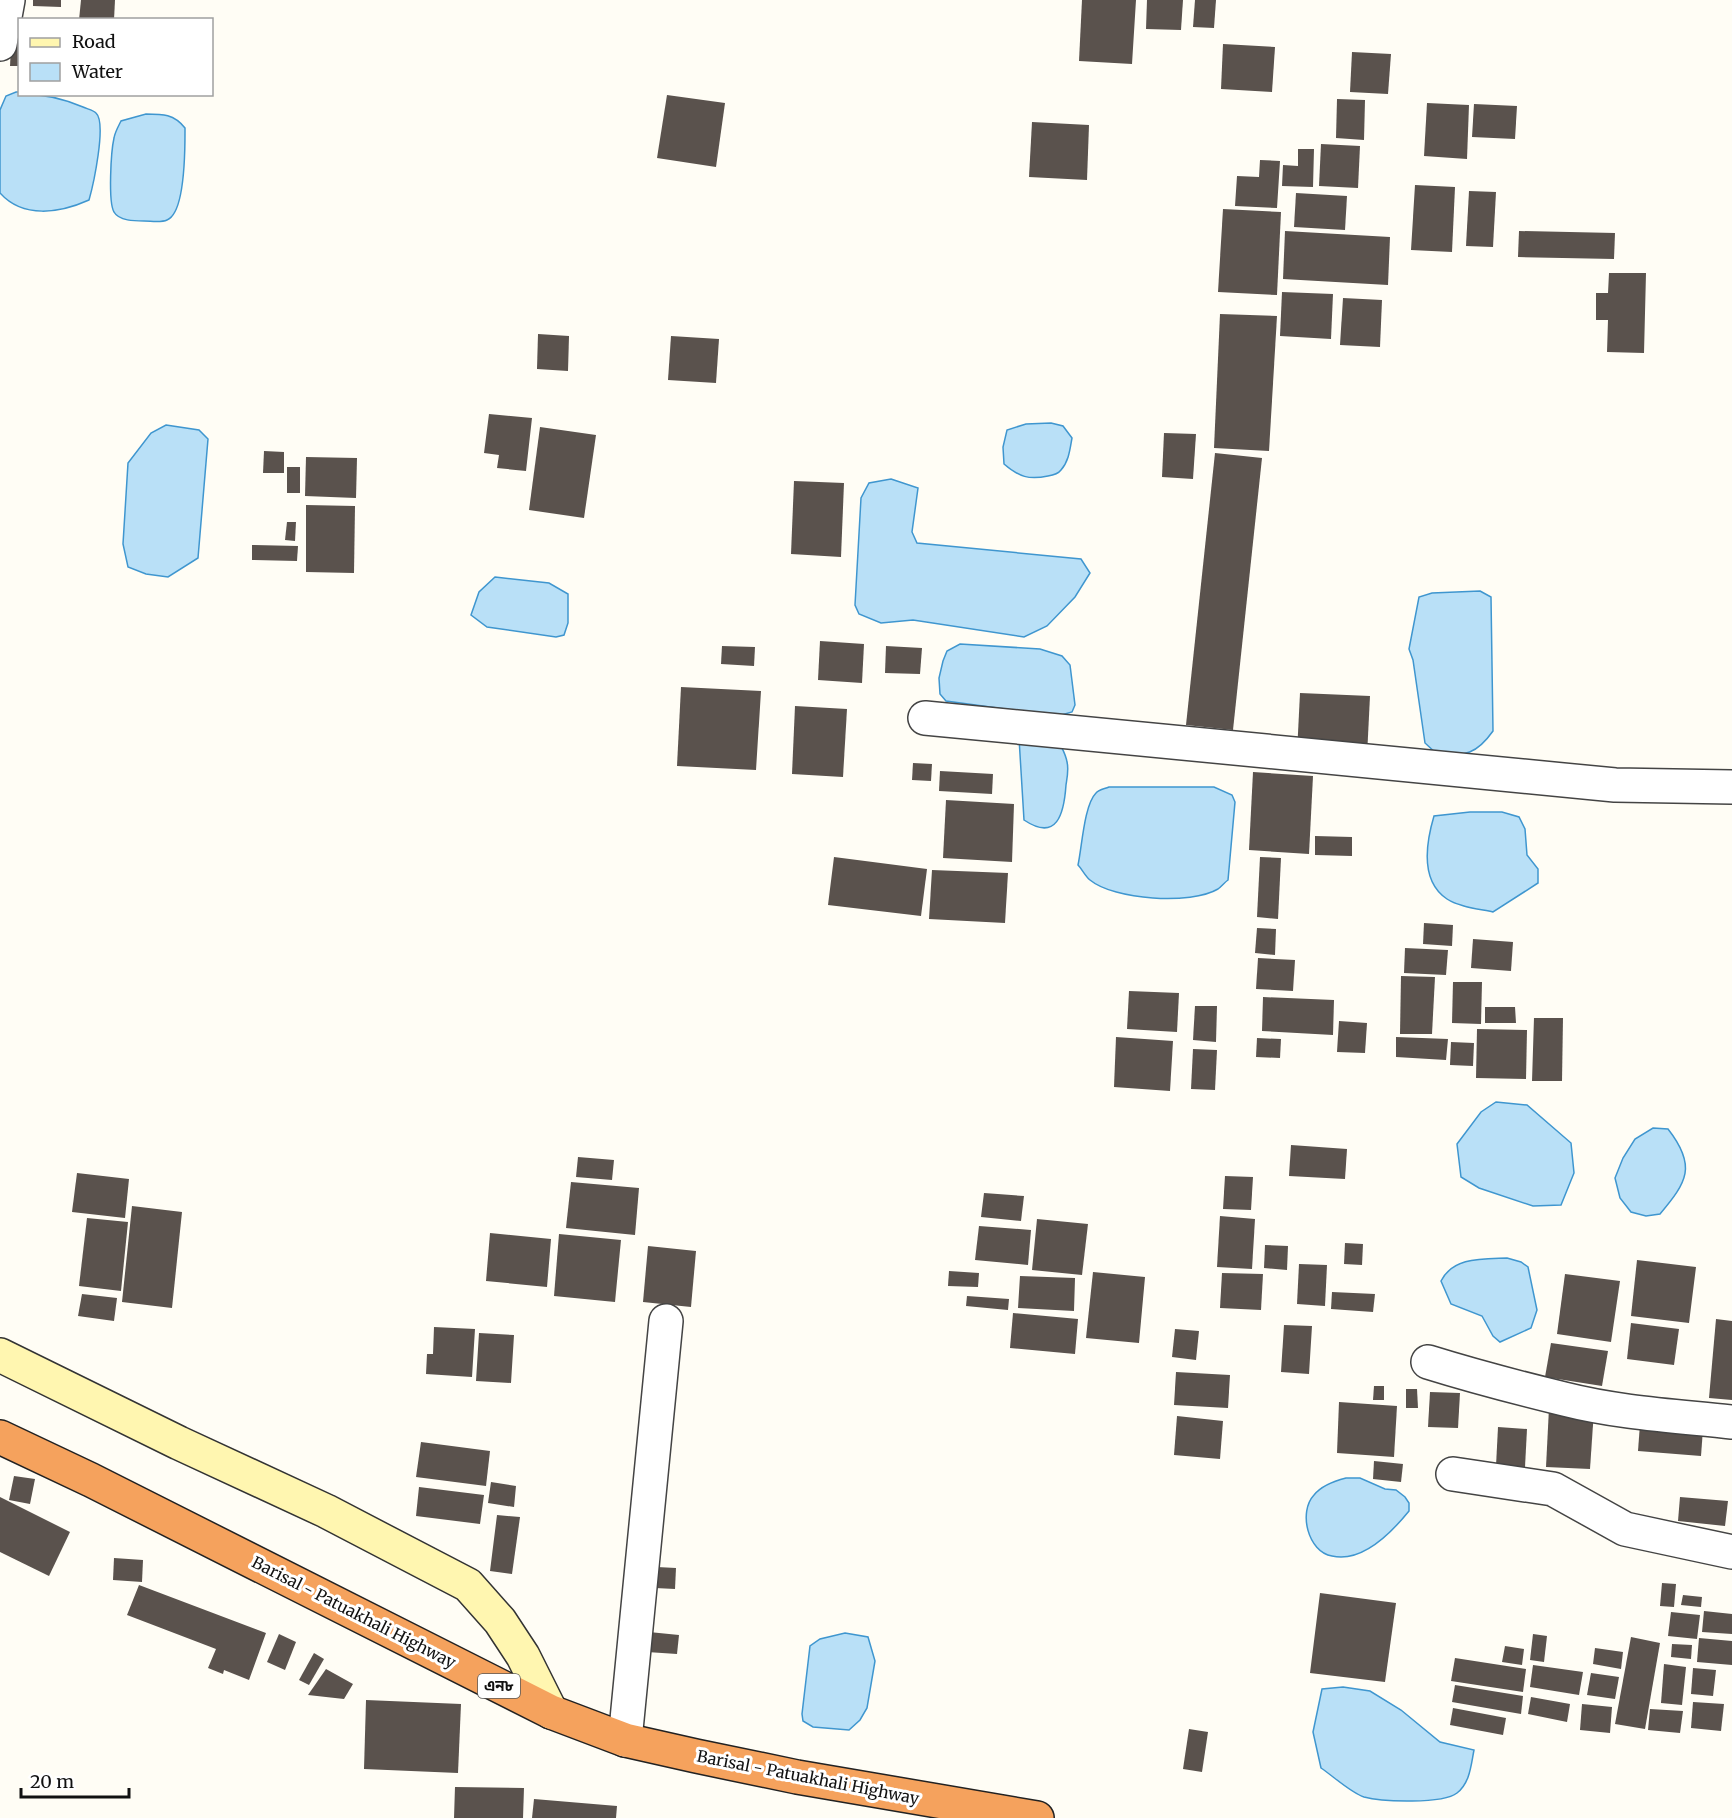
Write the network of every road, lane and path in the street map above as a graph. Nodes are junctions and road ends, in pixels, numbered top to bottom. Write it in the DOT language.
graph roads {
  1 [pos="8,0"];
  2 [pos="0,44"];
  3 [pos="925,718"];
  4 [pos="1732,787"];
  5 [pos="666,1321"];
  6 [pos="0,1355"];
  7 [pos="1428,1362"];
  8 [pos="1732,1422"];
  9 [pos="0,1437"];
  10 [pos="1453,1474"];
  11 [pos="1732,1552"];
  12 [pos="551,1712"];
  13 [pos="626,1740"];
  14 [pos="1037,1818"];
  1 -- 2 [label="street"];
  3 -- 4 [label="street"];
  5 -- 13 [label="street"];
  6 -- 12 [label="street"];
  7 -- 8 [label="street"];
  9 -- 12 [label="highway, Barisal - Patuakhali Highway / এন৮"];
  10 -- 11 [label="street"];
  12 -- 13 [label="highway, Barisal - Patuakhali Highway / এন৮"];
  13 -- 14 [label="highway, Barisal - Patuakhali Highway / এন৮"];
}
